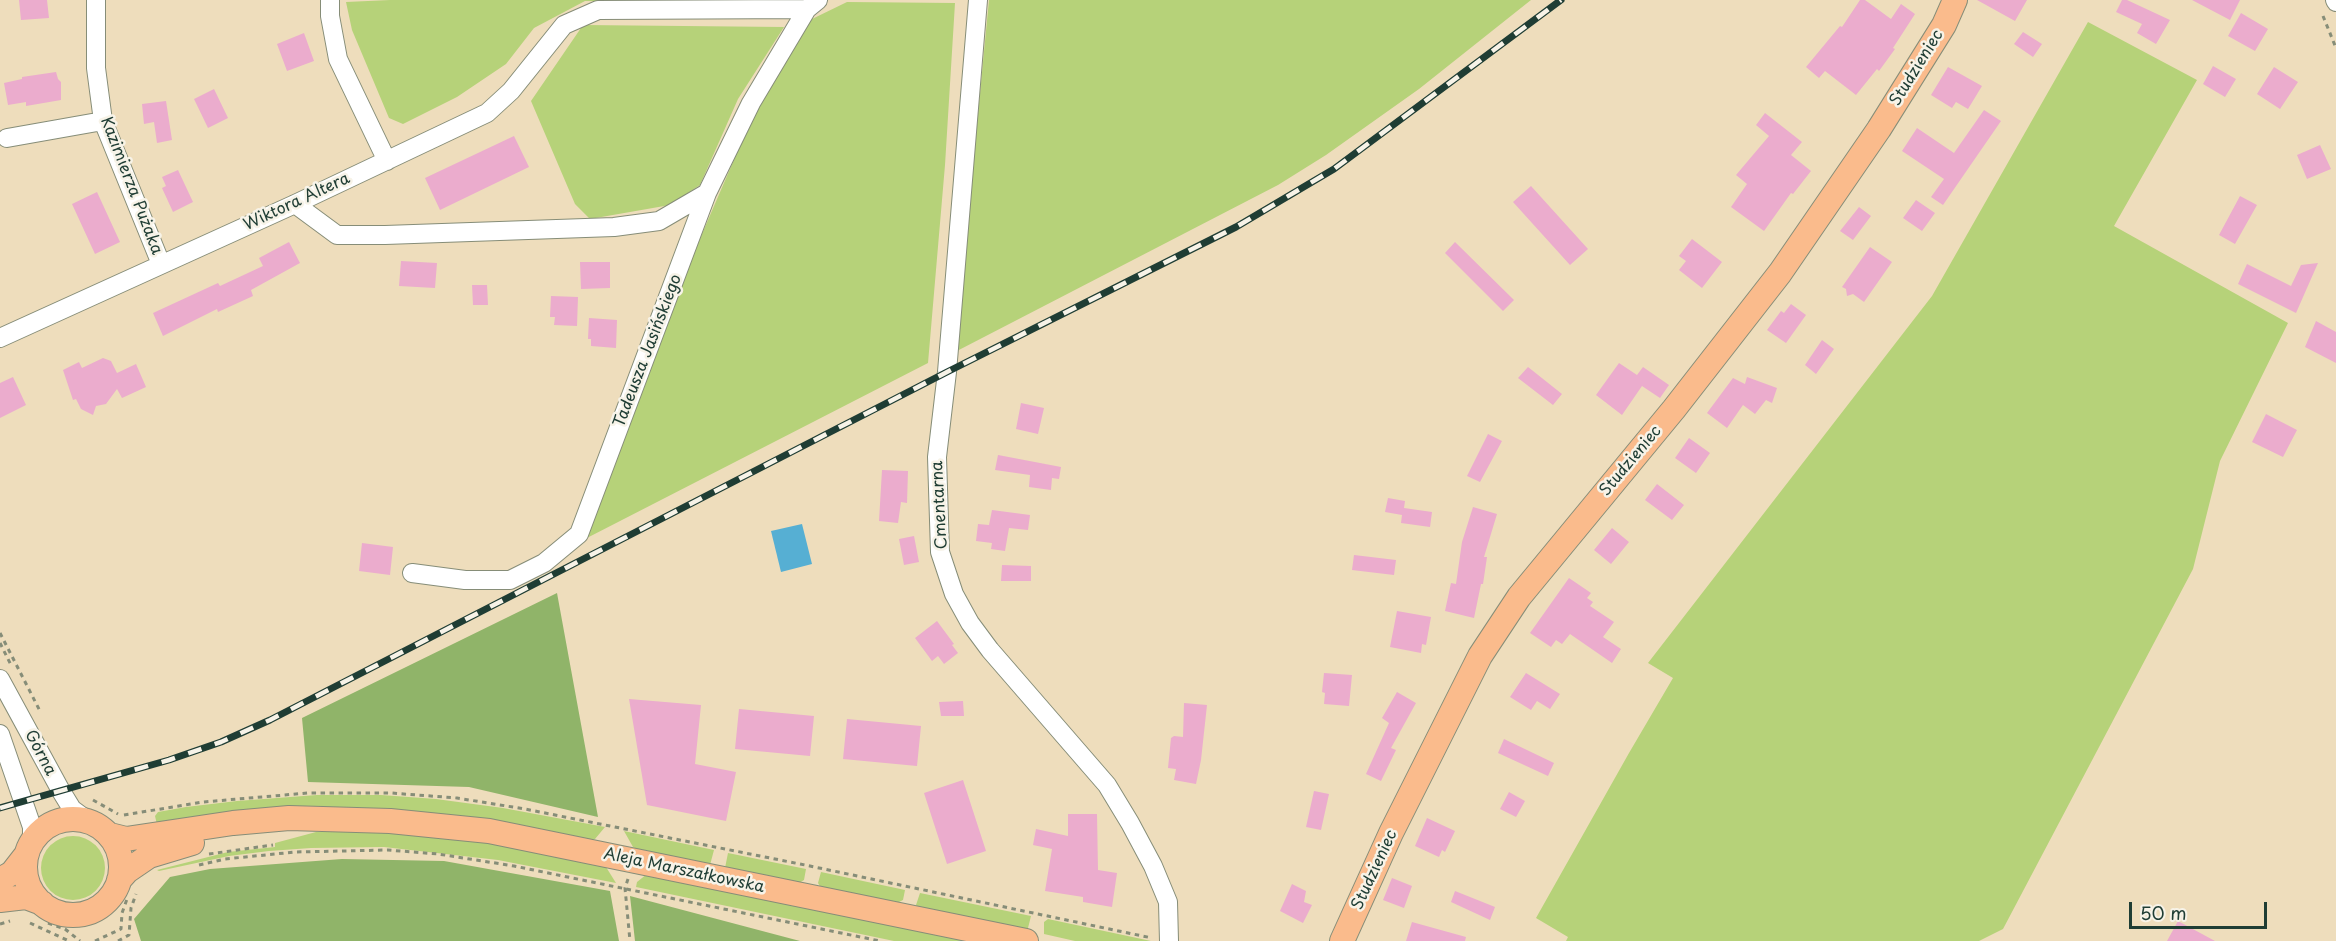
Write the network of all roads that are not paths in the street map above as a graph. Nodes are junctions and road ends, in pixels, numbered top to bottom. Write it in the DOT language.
graph roads {
  1 [pos="96,0"];
  2 [pos="330,0"];
  3 [pos="978,0"];
  4 [pos="1955,0"];
  5 [pos="812,5"];
  6 [pos="103,121"];
  7 [pos="7,138"];
  8 [pos="387,160"];
  9 [pos="707,193"];
  10 [pos="295,204"];
  11 [pos="161,264"];
  12 [pos="0,338"];
  13 [pos="412,573"];
  14 [pos="0,679"];
  15 [pos="0,734"];
  16 [pos="87,820"];
  17 [pos="340,820"];
  18 [pos="110,835"];
  19 [pos="29,848"];
  20 [pos="0,880"];
  21 [pos="129,888"];
  22 [pos="0,900"];
  23 [pos="42,903"];
  24 [pos="1026,941"];
  25 [pos="1169,941"];
  26 [pos="1342,941"];
  1 -- 6 [label="street, Kazimierza Pużaka"];
  2 -- 8 [label="street"];
  3 -- 25 [label="street, Cmentarna"];
  4 -- 26 [label="main road, Studzieniec"];
  5 -- 8 [label="street, Wiktora Altera"];
  5 -- 9 [label="street, Tadeusza Jasińskiego"];
  6 -- 7 [label="street"];
  6 -- 11 [label="street, Kazimierza Pużaka"];
  8 -- 10 [label="street, Wiktora Altera"];
  9 -- 10 [label="street"];
  9 -- 13 [label="street, Tadeusza Jasińskiego"];
  10 -- 11 [label="street, Wiktora Altera"];
  11 -- 12 [label="street, Wiktora Altera"];
  14 -- 16 [label="street, Górna"];
  15 -- 19 [label="street, Górna"];
  16 -- 18 [label="main road"];
  16 -- 19 [label="main road"];
  17 -- 18 [label="main road, Aleja Marszałkowska"];
  17 -- 21 [label="main road, Aleja Marszałkowska"];
  17 -- 24 [label="main road, Aleja Marszałkowska"];
  18 -- 21 [label="main road"];
  19 -- 20 [label="main road"];
  19 -- 23 [label="main road"];
  21 -- 23 [label="main road"];
  22 -- 23 [label="main road"];
}
